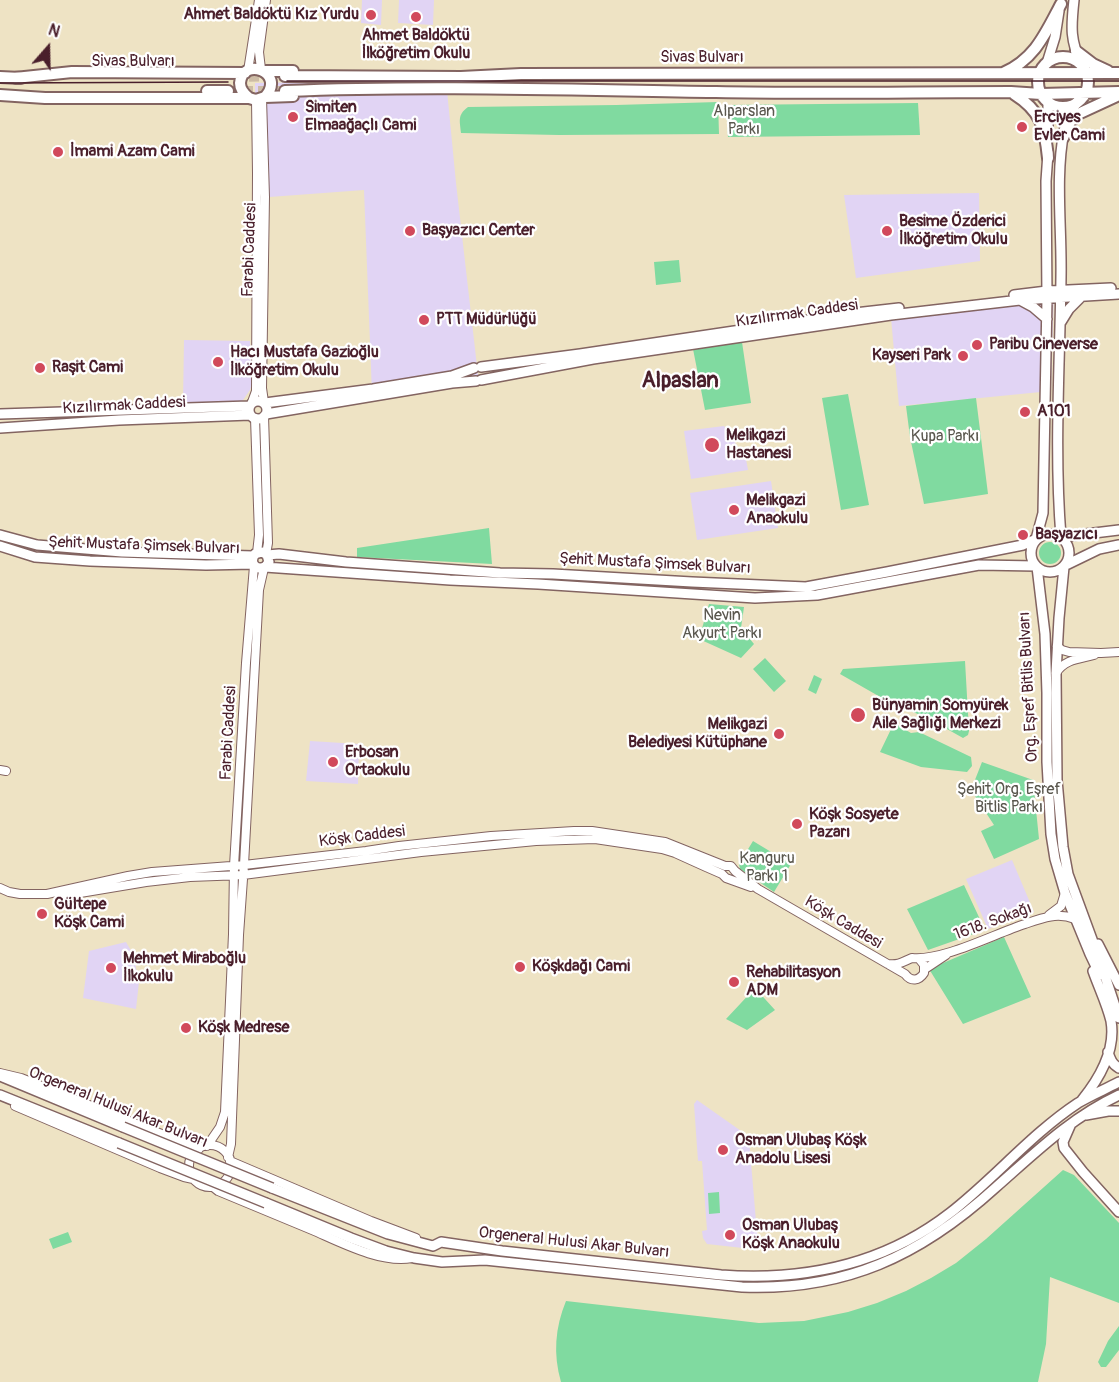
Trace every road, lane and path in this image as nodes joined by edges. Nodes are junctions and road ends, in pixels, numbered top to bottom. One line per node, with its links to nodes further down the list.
1 (259, 0): 11 (street)
2 (266, 0): 10 (street)
3 (1074, 0): 5 (main road)
4 (1061, 2): 6 (main road); 15 (highway)
5 (1071, 29): 6 (main road); 7 (main road)
6 (1056, 33): 8 (main road)
7 (1076, 51): 9 (main road); 13 (highway)
8 (1047, 63): 9 (highway); 12 (highway)
9 (1084, 69): 12 (highway, Sivas Bulvarı); 13 (highway, Sivas Bulvarı); 24 (highway)
10 (262, 70): 11 (highway); 14 (highway); 27 (highway)
11 (246, 72): 19 (highway); 27 (highway)
12 (1040, 73): 15 (highway, Sivas Bulvarı); 28 (highway)
13 (1118, 73)
14 (521, 74): 15 (highway, Sivas Bulvarı); 16 (highway, Sivas Bulvarı)
15 (999, 74)
16 (285, 76)
17 (230, 77): 19 (highway, Sivas Bulvarı)
18 (0, 78): 19 (highway, Sivas Bulvarı)
19 (15, 78)
20 (530, 89): 22 (highway, Sivas Bulvarı); 23 (highway, Sivas Bulvarı); 27 (highway)
21 (228, 91): 25 (highway, Sivas Bulvarı)
22 (285, 91)
23 (1011, 92): 28 (highway, Sivas Bulvarı); 31 (highway)
24 (1086, 93): 26 (highway, Sivas Bulvarı); 28 (highway, Sivas Bulvarı); 29 (highway)
25 (0, 94): 27 (highway)
26 (1119, 94): 30 (highway)
27 (258, 98): 42 (street, Farabi Caddesi); 43 (street, Farabi Caddesi)
28 (1045, 98): 29 (highway); 31 (main road)
29 (1077, 102): 30 (main road)
30 (1063, 138): 33 (main road)
31 (1048, 158): 34 (main road)
32 (1119, 288): 33 (main road, Kızılırmak Caddesi)
33 (1061, 293): 34 (main road, Kızılırmak Caddesi); 36 (main road, Kızılırmak Caddesi); 39 (main road)
34 (1047, 294): 37 (main road, Kızılırmak Caddesi); 38 (main road); 40 (main road, Kızılırmak Caddesi)
35 (1119, 294): 36 (main road, Kızılırmak Caddesi)
36 (1082, 296): 39 (main road)
37 (1020, 300): 38 (main road); 41 (main road, Kızılırmak Caddesi)
38 (1047, 319): 49 (main road)
39 (1060, 324): 48 (main road)
40 (477, 368): 41 (main road); 42 (main road, Kızılırmak Caddesi)
41 (479, 381): 43 (main road, Kızılırmak Caddesi)
42 (264, 403): 43 (main road)
43 (256, 412): 44 (main road, Kızılırmak Caddesi); 45 (main road, Kızılırmak Caddesi); 52 (street, Farabi Caddesi)
44 (0, 414)
45 (0, 428)
46 (1119, 530): 48 (main road)
47 (0, 535): 52 (main road, Şehit Mustafa Şimsek Bulvarı)
48 (1061, 537): 49 (main road); 54 (main road)
49 (1036, 539): 52 (main road, Şehit Mustafa Şimsek Bulvarı); 53 (main road)
50 (1119, 545): 54 (main road)
51 (0, 546): 52 (main road, Şehit Mustafa Şimsek Bulvarı)
52 (260, 560): 53 (main road, Şehit Mustafa Şimsek Bulvarı); 59 (street, Farabi Caddesi); 60 (street, Farabi Caddesi)
53 (1036, 566): 54 (main road); 68 (main road, Org. Eşref Bitlis Bulvarı)
54 (1065, 566): 55 (main road, Org. Eşref Bitlis Bulvarı)
55 (1057, 646): 57 (street); 58 (main road, Org. Eşref Bitlis Bulvarı)
56 (1119, 652): 57 (street)
57 (1101, 653): 58 (street)
58 (1056, 673): 70 (main road, Org. Eşref Bitlis Bulvarı)
59 (244, 865): 60 (street, Köşk Caddesi); 61 (street, Köşk Caddesi); 64 (street, Farabi Caddesi)
60 (234, 866): 64 (street, Farabi Caddesi); 67 (street, Köşk Caddesi)
61 (725, 866): 62 (street); 63 (street)
62 (735, 871): 65 (street); 66 (street)
63 (722, 874): 64 (street, Köşk Caddesi); 65 (street)
64 (239, 875): 67 (street, Köşk Caddesi); 90 (street); 91 (street)
65 (729, 879): 66 (street)
66 (758, 889): 74 (street, Köşk Caddesi)
67 (0, 890)
68 (1065, 893): 69 (street, 1618. Sokağı); 70 (main road, Org. Eşref Bitlis Bulvarı)
69 (1045, 917): 70 (street, 1618. Sokağı); 71 (street, 1618. Sokağı)
70 (1079, 918): 72 (main road, Org. Eşref Bitlis Bulvarı); 78 (main road); 79 (main road, Org. Eşref Bitlis Bulvarı)
71 (950, 952): 73 (street, 1618. Sokağı); 76 (street, 1618. Sokağı)
72 (1090, 954): 79 (main road, Org. Eşref Bitlis Bulvarı); 80 (main road)
73 (920, 960): 75 (street); 76 (street)
74 (884, 963): 75 (street, Köşk Caddesi); 77 (street, Köşk Caddesi)
75 (905, 963): 77 (street)
76 (925, 969): 77 (street)
77 (904, 974)
78 (1119, 985)
79 (1118, 1014)
80 (1108, 1052): 81 (main road); 86 (main road)
81 (1119, 1068)
82 (0, 1074): 90 (street); 95 (main road, Orgeneral Hulusi Akar Bulvarı, bridge)
83 (1119, 1082): 86 (main road, Orgeneral Hulusi Akar Bulvarı)
84 (1119, 1095): 88 (main road, Orgeneral Hulusi Akar Bulvarı)
85 (1, 1096): 92 (street); 96 (main road, Orgeneral Hulusi Akar Bulvarı, bridge)
86 (1079, 1103): 95 (main road, Orgeneral Hulusi Akar Bulvarı)
87 (1119, 1111): 88 (main road)
88 (1081, 1116): 89 (main road, Orgeneral Hulusi Akar Bulvarı)
89 (1072, 1122): 94 (main road); 96 (main road, Orgeneral Hulusi Akar Bulvarı)
90 (203, 1147): 91 (street); 92 (street)
91 (229, 1159): 93 (street); 95 (street)
92 (193, 1179): 93 (street)
93 (213, 1187): 96 (street)
94 (1119, 1212)
95 (433, 1246)
96 (414, 1258)

